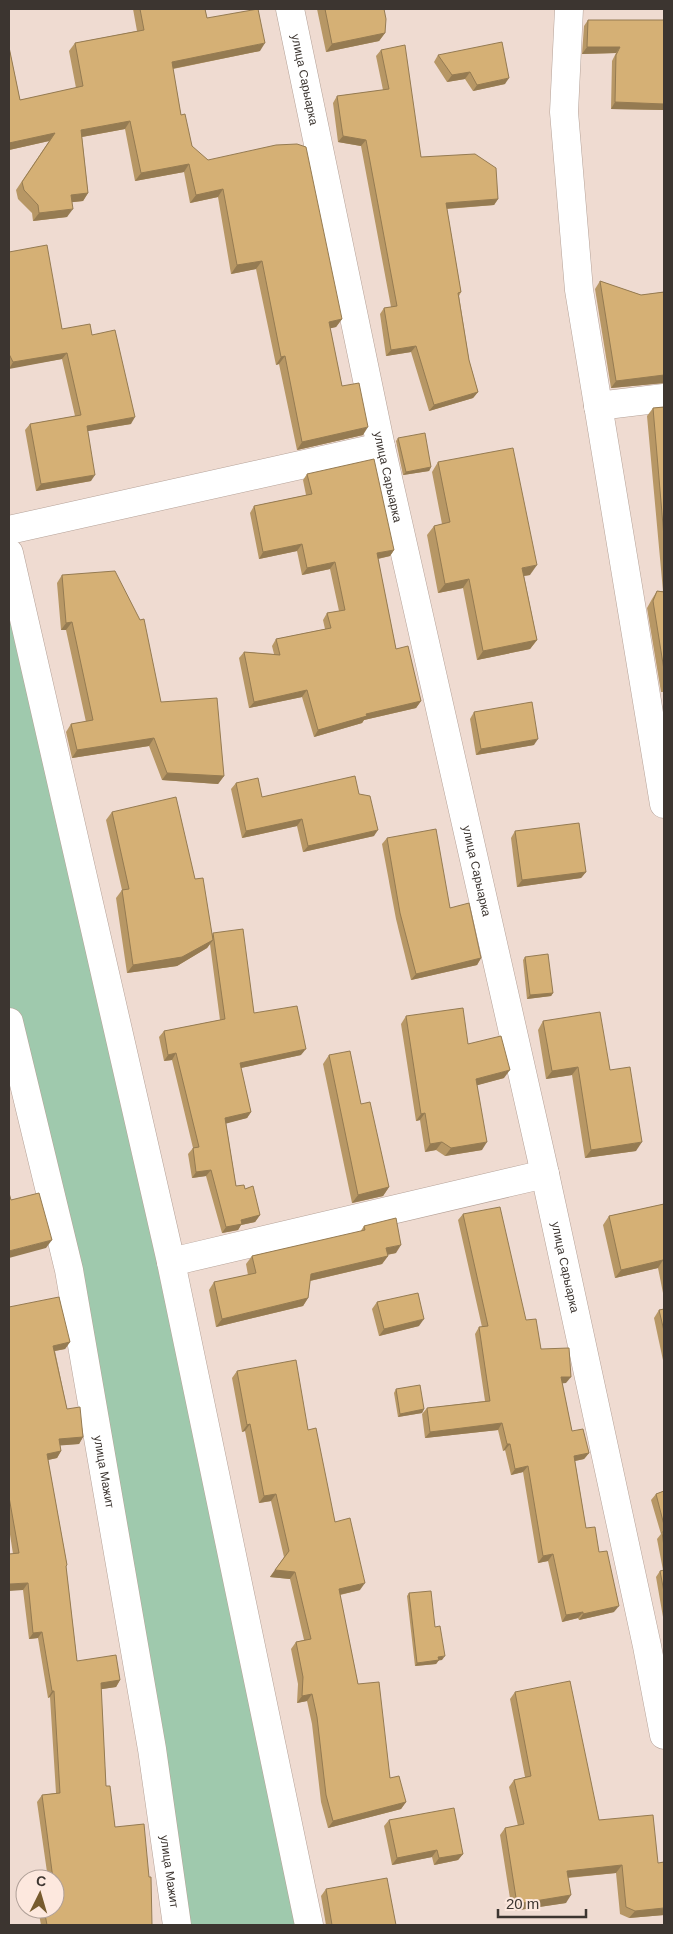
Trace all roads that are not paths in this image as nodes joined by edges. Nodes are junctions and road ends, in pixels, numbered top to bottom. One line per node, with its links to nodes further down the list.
1 (290, 9): 5 (street, улица Сарыарка)
2 (569, 9): 4 (street)
3 (664, 398): 4 (street)
4 (598, 406): 8 (street)
5 (381, 447): 6 (street); 10 (street, улица Сарыарка)
6 (9, 530)
7 (9, 553): 11 (street)
8 (664, 804)
9 (9, 1022): 13 (street, улица Мажит)
10 (545, 1174): 11 (street); 12 (street, улица Сарыарка)
11 (171, 1262): 14 (street)
12 (664, 1735)
13 (177, 1925)
14 (309, 1925)

